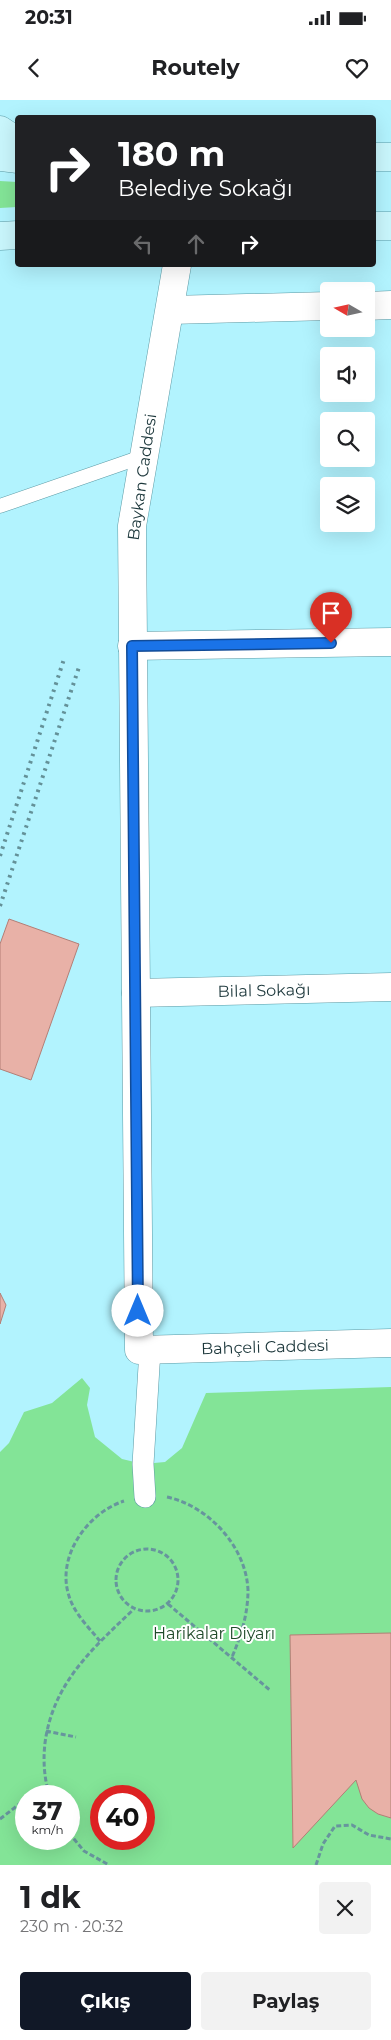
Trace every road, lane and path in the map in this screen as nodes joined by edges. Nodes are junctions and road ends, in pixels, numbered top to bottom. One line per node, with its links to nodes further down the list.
1 (0, 130): 2 (main road)
2 (15, 140)
3 (0, 157): 6 (main road)
4 (376, 157): 5 (main road)
5 (391, 157)
6 (15, 159)
7 (376, 226): 8 (main road)
8 (391, 226)
9 (15, 235): 10 (main road)
10 (0, 236)
11 (177, 267): 15 (street, Baykan Caddesi)
12 (391, 305): 14 (street)
13 (320, 306): 15 (street)
14 (375, 306)
15 (170, 310): 16 (street, Baykan Caddesi)
16 (144, 456): 17 (lane); 19 (street, Baykan Caddesi)
17 (0, 506)
18 (391, 642): 19 (street)
19 (132, 646): 21 (street, Baykan Caddesi)
20 (391, 987): 21 (street, Bilal Sokağı)
21 (136, 993): 23 (street, Baykan Caddesi)
22 (391, 1343): 23 (street, Bahçeli Caddesi)
23 (144, 1350): 24 (street)
24 (145, 1497): 27 (path); 28 (path)
25 (168, 1604): 26 (path); 26 (path); 28 (path)
26 (134, 1609): 27 (path)
27 (100, 1641): 30 (path)
28 (232, 1657): 29 (path)
29 (272, 1691)
30 (46, 1732): 31 (path); 32 (path)
31 (76, 1737)
32 (48, 1785)
33 (15, 1807): 34 (path)
34 (0, 1819)
35 (391, 1839): 38 (path)
36 (80, 1846): 37 (path)
37 (109, 1865)
38 (316, 1865)

